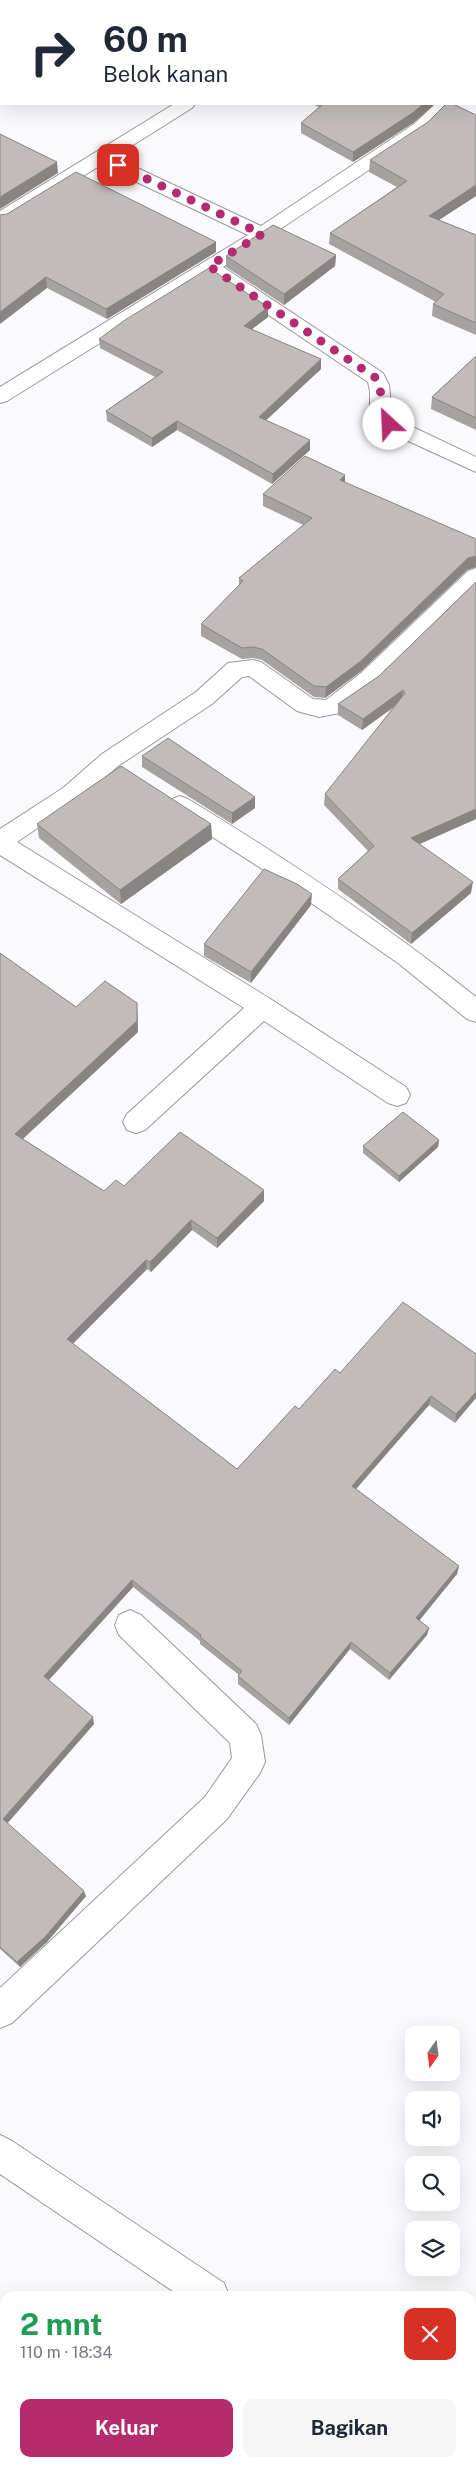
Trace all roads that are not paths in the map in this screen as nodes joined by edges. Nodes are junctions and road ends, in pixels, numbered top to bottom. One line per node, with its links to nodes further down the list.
1 (184, 105): 3 (street)
2 (444, 105): 5 (street)
3 (100, 157): 4 (street); 5 (street)
4 (0, 219)
5 (262, 234): 6 (street)
6 (209, 266): 7 (street); 8 (street)
7 (0, 396)
8 (476, 465)
9 (476, 576): 10 (street)
10 (110, 760): 11 (street); 13 (street)
11 (134, 776)
12 (160, 792): 15 (street)
13 (0, 842): 14 (street)
14 (263, 1007): 16 (street); 17 (street)
15 (476, 1012)
16 (397, 1095)
17 (136, 1122)
18 (130, 1625): 19 (street)
19 (0, 2011)
20 (0, 2153): 21 (street)
21 (204, 2291)

